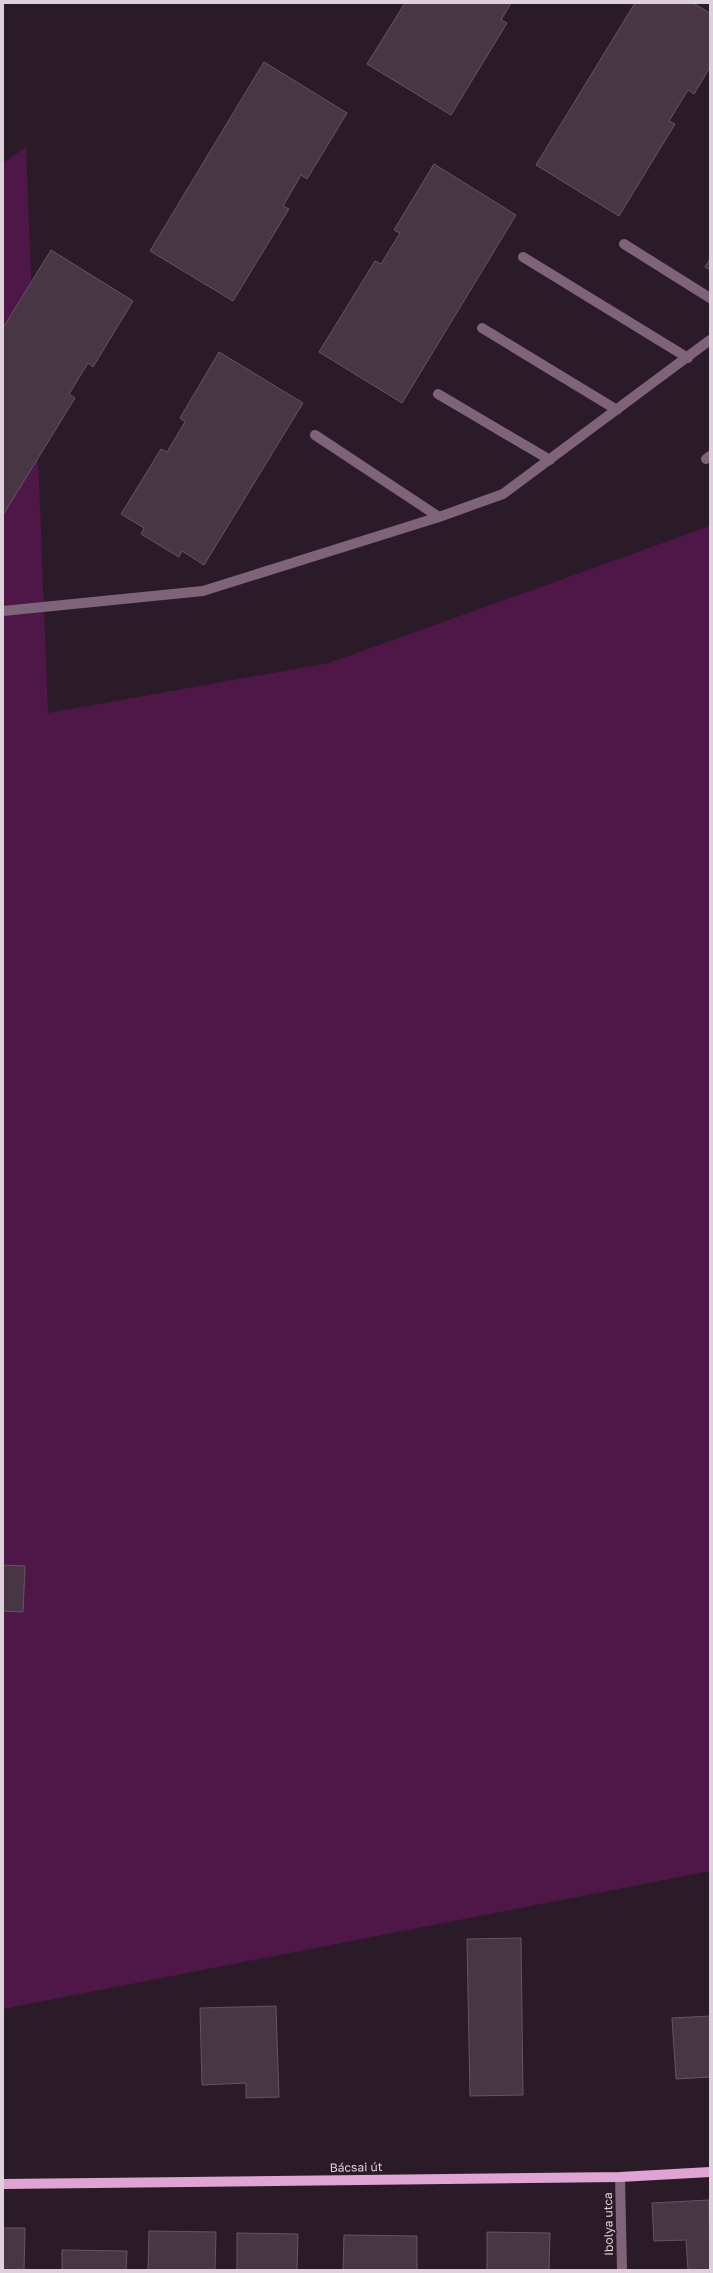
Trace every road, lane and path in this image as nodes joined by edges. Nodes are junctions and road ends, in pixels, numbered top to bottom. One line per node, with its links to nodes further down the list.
1 (624, 244): 3 (street)
2 (524, 257): 6 (street)
3 (710, 298)
4 (482, 328): 8 (street)
5 (710, 340): 6 (street)
6 (688, 358): 8 (street)
7 (438, 394): 10 (street)
8 (617, 410): 10 (street)
9 (315, 435): 11 (street)
10 (550, 460): 11 (street)
11 (439, 517): 12 (street)
12 (3, 611)
13 (710, 2172): 14 (main road, Bácsai út)
14 (620, 2177): 15 (main road, Bácsai út); 16 (street, Ibolya utca)
15 (3, 2184)
16 (622, 2270)

